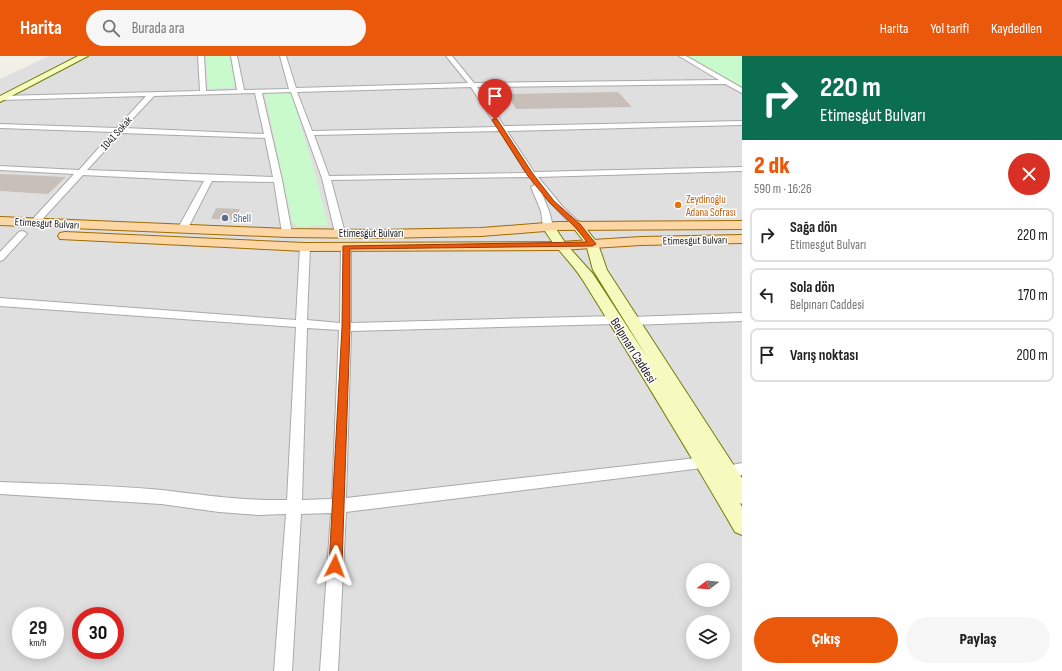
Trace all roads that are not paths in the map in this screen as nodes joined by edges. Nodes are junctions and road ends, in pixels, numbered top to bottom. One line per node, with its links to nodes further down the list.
1 (74, 56): 16 (street)
2 (84, 56): 16 (street)
3 (201, 56): 13 (street)
4 (234, 56): 14 (street)
5 (283, 56): 10 (street)
6 (449, 56): 9 (street, Belpınarı Caddesi)
7 (682, 56): 8 (street)
8 (727, 82): 9 (street); 12 (street)
9 (473, 85): 10 (street); 20 (street, Belpınarı Caddesi)
10 (293, 90): 11 (street); 21 (street)
11 (258, 91): 14 (street); 22 (street)
12 (742, 91)
13 (203, 92): 14 (street); 15 (street)
14 (241, 92)
15 (153, 93): 16 (street); 19 (street, 1041 Sokak)
16 (1, 97)
17 (742, 123): 20 (street)
18 (0, 126): 19 (street)
19 (118, 130): 22 (street); 25 (street, 1041 Sokak)
20 (501, 130): 21 (street); 26 (street, Belpınarı Caddesi)
21 (309, 134): 27 (street)
22 (268, 136): 29 (street)
23 (0, 168): 25 (street)
24 (742, 169): 26 (street)
25 (81, 173): 28 (street); 31 (street, 1041 Sokak)
26 (530, 174): 27 (street); 32 (street, Belpınarı Caddesi); 34 (street, Belpınarı Caddesi)
27 (326, 178): 38 (street)
28 (209, 179): 29 (street); 35 (street)
29 (278, 180): 37 (street)
30 (0, 221): 31 (main road, Etimesgut Bulvarı)
31 (34, 223): 35 (main road, Etimesgut Bulvarı)
32 (577, 225): 33 (main road, Etimesgut Bulvarı); 34 (main road, Etimesgut Bulvarı); 41 (street, Belpınarı Caddesi)
33 (742, 225)
34 (548, 226): 38 (main road, Etimesgut Bulvarı); 42 (street, Belpınarı Caddesi)
35 (183, 228): 37 (main road, Etimesgut Bulvarı)
36 (0, 233): 39 (main road, Etimesgut Bulvarı)
37 (287, 233): 38 (main road, Etimesgut Bulvarı)
38 (340, 233)
39 (22, 234): 43 (main road, Etimesgut Bulvarı); 45 (street)
40 (742, 239): 41 (main road, Etimesgut Bulvarı)
41 (592, 244): 42 (main road, Etimesgut Bulvarı); 48 (street, Belpınarı Caddesi)
42 (560, 246): 44 (main road, Etimesgut Bulvarı); 48 (street, Belpınarı Caddesi)
43 (306, 247): 44 (main road, Etimesgut Bulvarı); 49 (street)
44 (346, 247): 50 (street)
45 (0, 258)
46 (0, 302): 49 (street)
47 (742, 317): 48 (street)
48 (623, 320): 50 (street); 51 (street, Belpınarı Caddesi); 52 (street, Belpınarı Caddesi)
49 (302, 323): 50 (street); 56 (street)
50 (346, 327): 55 (street)
51 (705, 463): 55 (street); 57 (street, Belpınarı Caddesi)
52 (734, 470): 54 (street, Belpınarı Caddesi)
53 (0, 488): 56 (street)
54 (742, 495)
55 (339, 506): 56 (street); 59 (street)
56 (294, 507): 58 (street)
57 (742, 525)
58 (283, 671)
59 (329, 671)

